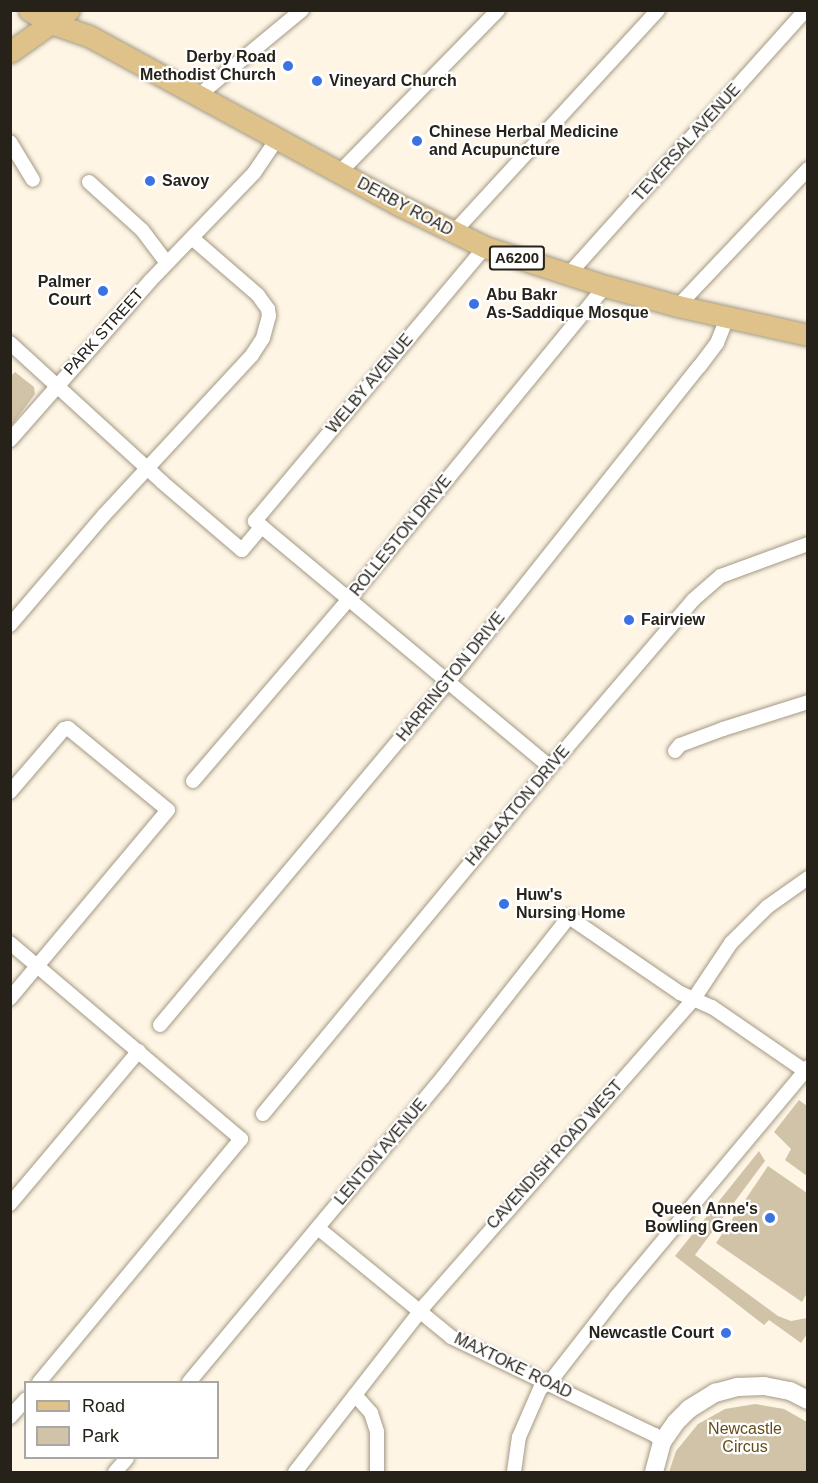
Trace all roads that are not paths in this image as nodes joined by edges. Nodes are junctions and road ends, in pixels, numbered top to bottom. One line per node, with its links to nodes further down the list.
1 (29, 10): 7 (main road, DERBY ROAD / A6200)
2 (69, 10): 7 (main road)
3 (302, 10): 9 (street)
4 (498, 10): 13 (street)
5 (658, 10): 16 (street)
6 (806, 10): 20 (street, TEVERSAL AVENUE)
7 (51, 23): 8 (main road); 9 (main road, DERBY ROAD / A6200)
8 (10, 52)
9 (198, 96): 10 (main road, DERBY ROAD / A6200)
10 (277, 139): 13 (main road, DERBY ROAD / A6200); 17 (street, PARK STREET)
11 (10, 142): 14 (street)
12 (807, 170): 22 (street)
13 (339, 173): 16 (main road, DERBY ROAD / A6200)
14 (33, 180)
15 (89, 182): 19 (street)
16 (453, 233): 18 (main road, DERBY ROAD / A6200)
17 (192, 238): 19 (street, PARK STREET); 28 (street)
18 (485, 247): 20 (main road, DERBY ROAD / A6200); 29 (street, WELBY AVENUE)
19 (167, 263): 26 (street, PARK STREET)
20 (568, 275): 21 (main road, DERBY ROAD / A6200)
21 (605, 286): 22 (main road, DERBY ROAD / A6200); 31 (street, ROLLESTON DRIVE)
22 (678, 306): 23 (main road, DERBY ROAD / A6200)
23 (727, 318): 24 (main road, DERBY ROAD / A6200); 33 (street, HARRINGTON DRIVE)
24 (807, 335)
25 (10, 343): 26 (street)
26 (57, 384): 27 (street); 28 (street, PARK STREET)
27 (10, 440)
28 (148, 468): 29 (street, WELBY AVENUE); 32 (street)
29 (258, 523): 31 (street)
30 (807, 544): 36 (street, HARLAXTON DRIVE)
31 (350, 598): 33 (street); 37 (street, ROLLESTON DRIVE)
32 (10, 625)
33 (448, 682): 36 (street); 44 (street, HARRINGTON DRIVE)
34 (807, 702): 35 (street)
35 (675, 751)
36 (550, 767): 47 (street, HARLAXTON DRIVE)
37 (193, 782)
38 (10, 792): 41 (street)
39 (807, 878): 43 (street, CAVENDISH ROAD WEST)
40 (10, 943): 41 (street)
41 (38, 966): 42 (street); 45 (street)
42 (10, 998)
43 (693, 1000): 46 (street); 49 (street, LENTON AVENUE); 50 (street, CAVENDISH ROAD WEST)
44 (160, 1025)
45 (139, 1051): 48 (street); 51 (street)
46 (806, 1070): 53 (street)
47 (263, 1114)
48 (10, 1204)
49 (318, 1228): 50 (street, MAXTOKE ROAD); 52 (street, LENTON AVENUE)
50 (420, 1312): 53 (street, MAXTOKE ROAD); 54 (street, CAVENDISH ROAD WEST)
51 (41, 1381)
52 (191, 1381)
53 (548, 1384): 58 (street, MAXTOKE ROAD); 63 (street)
54 (355, 1395): 61 (street, CAVENDISH ROAD WEST); 62 (street)
55 (807, 1400): 58 (street)
56 (24, 1401): 57 (street)
57 (10, 1417)
58 (662, 1442): 64 (street)
59 (126, 1459): 60 (street)
60 (115, 1473)
61 (295, 1473)
62 (377, 1473)
63 (514, 1473)
64 (654, 1473)

